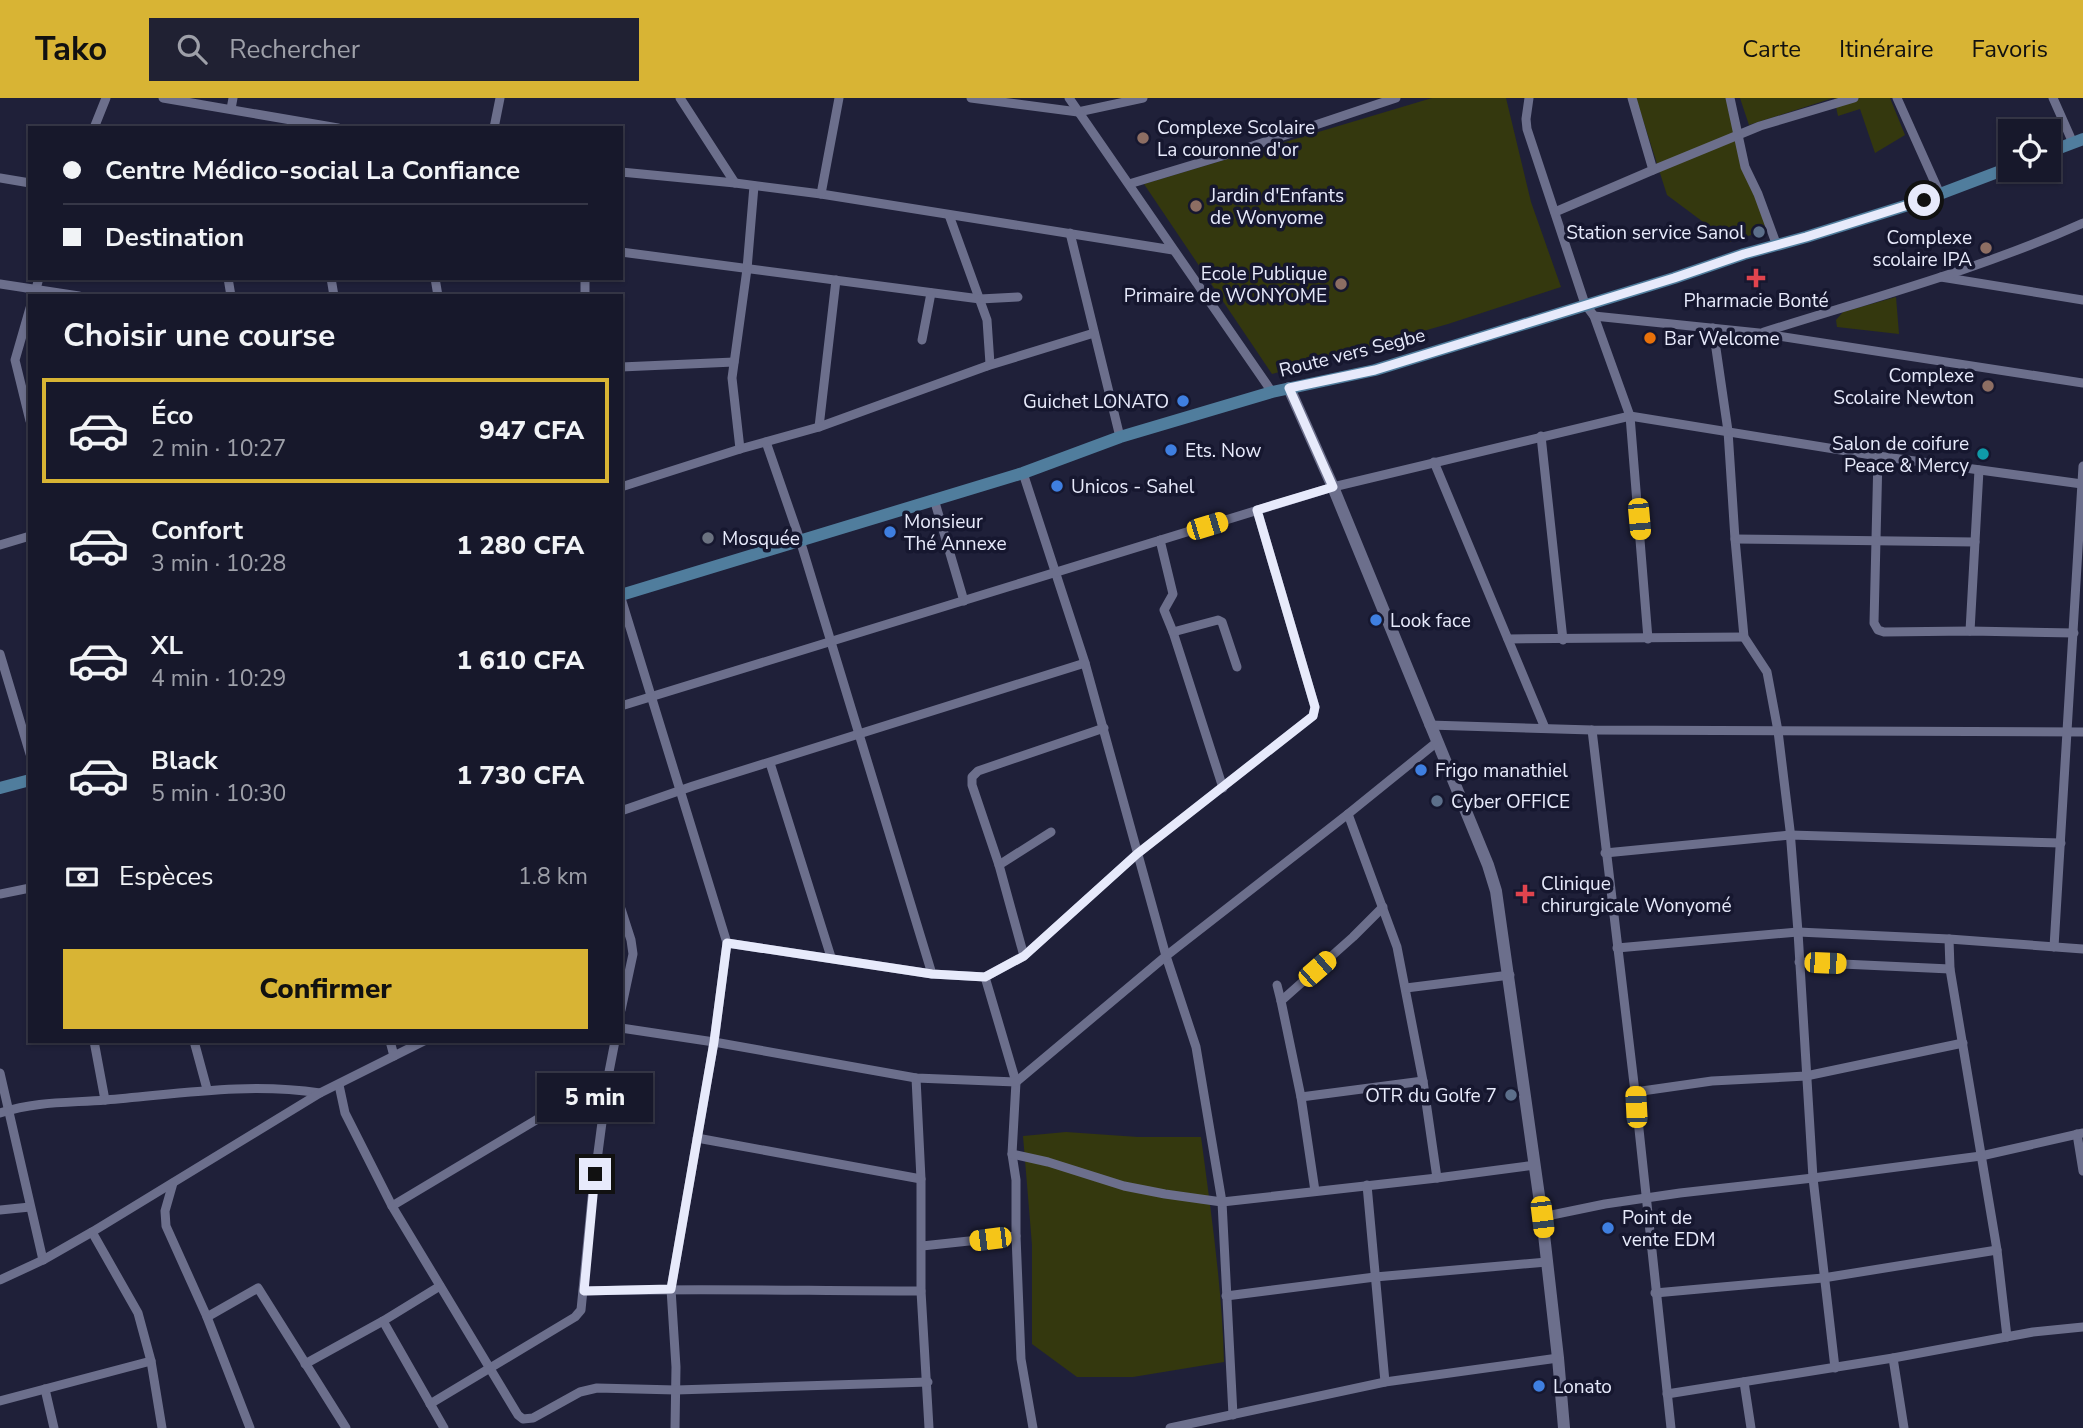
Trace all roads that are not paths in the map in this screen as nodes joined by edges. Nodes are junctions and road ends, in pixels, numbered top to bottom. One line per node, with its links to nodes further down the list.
1 (106, 98): 20 (street)
2 (163, 98): 17 (street)
3 (233, 98): 17 (street)
4 (500, 98): 21 (street)
5 (680, 98): 30 (street)
6 (839, 98): 33 (street)
7 (971, 98): 18 (street)
8 (1069, 98): 18 (street)
9 (1143, 98): 18 (street)
10 (1396, 98): 31 (street)
11 (1529, 98): 35 (street)
12 (1632, 98): 25 (street)
13 (1730, 98): 22 (street)
14 (1854, 98): 22 (street)
15 (1897, 98): 34 (street)
16 (2053, 98): 23 (street)
17 (231, 109): 19 (street)
18 (1078, 112): 31 (street)
19 (300, 125)
20 (95, 126)
21 (494, 126)
22 (1739, 136): 25 (street); 39 (street)
23 (2078, 141): 24 (main road)
24 (2061, 147)
25 (1653, 170): 35 (street)
26 (623, 172): 30 (street)
27 (1998, 172): 34 (main road, Route vers Segbe)
28 (0, 178): 29 (street)
29 (28, 183)
30 (735, 183): 32 (street)
31 (1129, 184): 40 (street)
32 (754, 186): 33 (street); 42 (street)
33 (821, 194): 36 (street)
34 (1940, 194): 39 (main road, Route vers Segbe)
35 (1555, 212): 51 (street)
36 (949, 215): 38 (street); 49 (street)
37 (2083, 223): 43 (street)
38 (1070, 233): 40 (street); 55 (street)
39 (1777, 246): 51 (main road, Route vers Segbe)
40 (1173, 250): 63 (street)
41 (623, 252): 42 (street)
42 (747, 269): 44 (street); 58 (street)
43 (1940, 277): 50 (street); 56 (street)
44 (836, 280): 47 (street); 66 (street)
45 (0, 284): 46 (street)
46 (35, 293)
47 (931, 293): 49 (street); 57 (street)
48 (1018, 297): 49 (street)
49 (980, 299): 59 (street)
50 (2083, 300)
51 (1585, 304): 53 (street); 62 (main road, Route vers Segbe)
52 (28, 315): 64 (street)
53 (1594, 316): 54 (street); 65 (street)
54 (1713, 328): 56 (street); 67 (street)
55 (1094, 333): 59 (street); 69 (street)
56 (1759, 333): 61 (street)
57 (922, 340)
58 (734, 362): 60 (street); 71 (street)
59 (987, 366): 66 (street)
60 (623, 367)
61 (2083, 383)
62 (1289, 388): 63 (main road, Route vers Segbe); 79 (street)
63 (1272, 392): 69 (main road, Route vers Segbe)
64 (28, 413)
65 (1630, 416): 67 (street); 68 (street); 98 (street)
66 (819, 427): 70 (street)
67 (1728, 431): 72 (street); 83 (street)
68 (1541, 436): 73 (street); 99 (street)
69 (1120, 437): 76 (main road, Route vers Segbe)
70 (766, 442): 71 (street); 84 (street)
71 (740, 449): 78 (street)
72 (1878, 456): 75 (street); 86 (street)
73 (1434, 462): 79 (street); 97 (street)
74 (2083, 466): 77 (street)
75 (1979, 470): 77 (street); 87 (street)
76 (1023, 473): 80 (main road, Route vers Segbe); 89 (street)
77 (2082, 484): 95 (street)
78 (623, 486)
79 (1333, 487): 81 (street); 106 (street)
80 (934, 499): 84 (main road, Route vers Segbe); 91 (street)
81 (1257, 510): 85 (street); 118 (street)
82 (28, 537): 88 (street)
83 (1735, 539): 86 (street); 96 (street)
84 (800, 540): 90 (main road, Route vers Segbe); 100 (street)
85 (1160, 540): 89 (street); 94 (street)
86 (1876, 540): 87 (street); 93 (street)
87 (1975, 542): 93 (street)
88 (0, 545)
89 (1056, 573): 91 (street); 102 (street)
90 (623, 596)
91 (964, 601): 100 (street)
92 (623, 603): 104 (street)
93 (1970, 631): 95 (street)
94 (1173, 632): 103 (street); 118 (street)
95 (2074, 633): 111 (street)
96 (1744, 637): 98 (street); 110 (street)
97 (1508, 639): 99 (street); 107 (street)
98 (1648, 639): 99 (street)
99 (1563, 640)
100 (832, 642): 104 (street); 113 (street)
101 (0, 654): 115 (street)
102 (1085, 663): 108 (street); 113 (street)
103 (1237, 667)
104 (653, 697): 105 (street); 120 (street)
105 (623, 705)
106 (1429, 725): 107 (street); 114 (street)
107 (1545, 727): 109 (street)
108 (1104, 728): 127 (street); 128 (street)
109 (1592, 730): 110 (street); 126 (street)
110 (1778, 731): 111 (street); 124 (street)
111 (2067, 732): 112 (street); 125 (street)
112 (2083, 732)
113 (859, 735): 116 (street); 144 (street)
114 (1437, 742): 122 (street); 145 (street)
115 (28, 747)
116 (770, 763): 120 (street); 141 (street)
117 (28, 781): 119 (main road)
118 (1223, 788): 127 (street)
119 (0, 789)
120 (681, 790): 121 (street); 135 (street)
121 (623, 810)
122 (1348, 814): 131 (street); 140 (street)
123 (1051, 832): 128 (street)
124 (1790, 835): 125 (street); 126 (street); 133 (street)
125 (2061, 844): 136 (street)
126 (1605, 853): 137 (street)
127 (1137, 854): 139 (street); 140 (street)
128 (999, 865): 139 (street)
129 (28, 888): 130 (street)
130 (0, 894)
131 (1383, 907): 148 (street); 150 (street)
132 (623, 915): 149 (street)
133 (1798, 932): 134 (street); 137 (street); 142 (street)
134 (1949, 939): 136 (street); 143 (street)
135 (727, 943): 141 (street); 152 (street)
136 (2054, 947): 138 (street)
137 (1617, 948): 169 (street)
138 (2083, 949)
139 (1024, 956): 146 (street)
140 (1166, 956): 165 (street); 186 (street)
141 (831, 957): 144 (street)
142 (1799, 962): 143 (street); 161 (street)
143 (1950, 969): 158 (street)
144 (932, 974): 146 (street)
145 (1510, 975): 148 (street); 177 (street)
146 (985, 977): 165 (street)
147 (1277, 985): 150 (street)
148 (1406, 988): 164 (street)
149 (623, 1000)
150 (1281, 1001): 170 (street)
151 (623, 1028): 152 (street)
152 (714, 1042): 163 (street); 174 (street)
153 (94, 1043): 171 (street)
154 (195, 1043): 167 (street)
155 (391, 1043): 159 (street)
156 (420, 1043): 159 (street)
157 (615, 1043): 162 (street)
158 (1963, 1043): 161 (street); 176 (street)
159 (394, 1056): 166 (street)
160 (0, 1073): 172 (street)
161 (1806, 1076): 169 (street); 180 (street)
162 (608, 1077): 187 (street); 202 (street)
163 (916, 1078): 165 (street); 181 (street)
164 (1423, 1081): 170 (street); 179 (street)
165 (1016, 1082): 175 (street)
166 (340, 1085): 168 (street); 187 (street)
167 (207, 1089): 168 (street); 171 (street)
168 (320, 1093): 182 (street)
169 (1635, 1093): 185 (street)
170 (1301, 1097): 184 (street)
171 (104, 1100): 172 (street)
172 (4, 1112): 188 (street)
173 (2080, 1134): 176 (street); 178 (street)
174 (697, 1138): 181 (street); 201 (street)
175 (1012, 1154): 186 (street); 192 (street)
176 (1981, 1156): 180 (street); 194 (street)
177 (1535, 1166): 179 (street); 190 (street)
178 (2083, 1171)
179 (1437, 1178): 183 (street)
180 (1813, 1178): 185 (street); 198 (street)
181 (921, 1179): 193 (street)
182 (173, 1183): 191 (street); 206 (street)
183 (1367, 1185): 184 (street); 197 (street)
184 (1315, 1191): 186 (street)
185 (1645, 1198): 190 (street); 204 (street)
186 (1222, 1202): 205 (street)
187 (391, 1206): 200 (street)
188 (30, 1208): 189 (street); 195 (street)
189 (0, 1210)
190 (1542, 1217): 196 (street)
191 (92, 1232): 195 (street); 212 (street)
192 (1016, 1236): 193 (street); 232 (street)
193 (922, 1246): 203 (street)
194 (1997, 1250): 198 (street); 209 (street)
195 (43, 1260): 199 (street)
196 (1547, 1262): 197 (street); 210 (street)
197 (1374, 1276): 205 (street); 217 (street)
198 (1823, 1278): 204 (street); 215 (street)
199 (0, 1280)
200 (440, 1286): 207 (street); 214 (street)
201 (671, 1289): 202 (street); 203 (street); 220 (street)
202 (584, 1291): 214 (street)
203 (922, 1291): 216 (street)
204 (1655, 1293): 221 (street)
205 (1226, 1296): 224 (street)
206 (207, 1317): 213 (street); 227 (street)
207 (383, 1321): 213 (street); 223 (street)
208 (2083, 1327): 209 (street)
209 (2007, 1337): 211 (street)
210 (1558, 1358): 217 (street); 234 (street)
211 (1893, 1358): 215 (street); 237 (street)
212 (151, 1361): 219 (street); 226 (street)
213 (305, 1364): 228 (street)
214 (489, 1367): 220 (street); 223 (street)
215 (1835, 1368): 218 (street)
216 (928, 1382): 220 (street); 231 (street)
217 (1385, 1382): 224 (street)
218 (1744, 1382): 221 (street); 236 (street)
219 (45, 1389): 222 (street); 225 (street)
220 (676, 1390): 230 (street)
221 (1667, 1394): 235 (street)
222 (0, 1401)
223 (430, 1404): 229 (street)
224 (1233, 1415): 233 (street)
225 (54, 1428)
226 (162, 1428)
227 (250, 1428)
228 (346, 1428)
229 (444, 1428)
230 (675, 1428)
231 (929, 1428)
232 (1033, 1428)
233 (1170, 1428)
234 (1564, 1428)
235 (1671, 1428)
236 (1751, 1428)
237 (1904, 1428)

